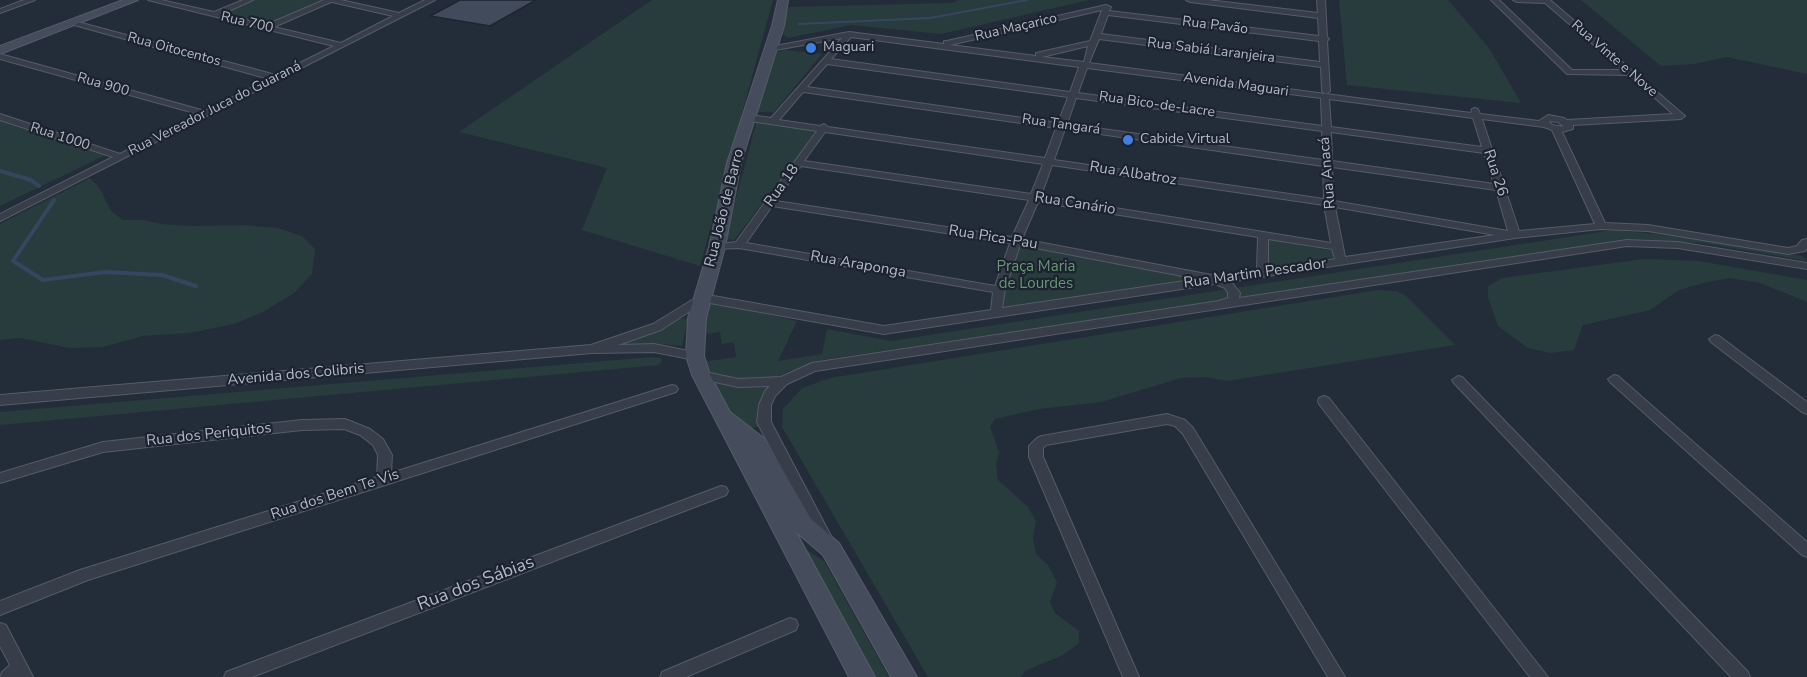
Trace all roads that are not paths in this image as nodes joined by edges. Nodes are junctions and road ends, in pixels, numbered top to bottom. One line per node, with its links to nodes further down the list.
1 (31, 0): 15 (street)
2 (111, 0): 24 (street)
3 (133, 0): 19 (street)
4 (152, 0): 16 (street, Rua 700)
5 (249, 0): 16 (street)
6 (331, 0): 18 (street); 20 (street)
7 (431, 0): 18 (street, Rua Vereador Juca do Guaraná)
8 (783, 0): 27 (street, Rua João de Barro)
9 (1190, 0): 17 (street)
10 (1321, 0): 17 (street, Rua Anacá)
11 (1495, 0): 34 (street)
12 (1517, 0): 13 (street)
13 (1548, 1): 34 (street, Rua Vinte e Nove)
14 (1107, 7): 22 (street); 23 (street, Rua Pavão); 25 (street, Rua Maçarico)
15 (0, 11)
16 (214, 15): 20 (street, Rua 700)
17 (1322, 15): 23 (street, Rua Anacá)
18 (400, 16): 26 (street, Rua Vereador Juca do Guaraná)
19 (71, 23): 28 (street); 35 (street, Rua Oitocentos)
20 (267, 27): 26 (street, Rua 700)
21 (849, 34): 25 (street, Avenida Maguari); 27 (street, Avenida Maguari); 31 (street)
22 (1095, 39): 29 (street, Rua Sabiá Laranjeira); 32 (street); 33 (street, Rua Sabiá Laranjeira)
23 (1325, 39): 33 (street, Rua Anacá)
24 (0, 42)
25 (953, 44): 29 (street, Avenida Maguari); 32 (street, Avenida Maguari)
26 (341, 45): 35 (street, Rua Vereador Juca do Guaraná)
27 (770, 49): 42 (street, Rua João de Barro)
28 (0, 50)
29 (1039, 55): 32 (street, Avenida Maguari)
30 (0, 56): 39 (street, Rua 900)
31 (825, 61): 36 (street); 37 (street, Rua Bico-de-Lacre)
32 (1086, 63): 37 (street); 38 (street, Avenida Maguari)
33 (1325, 65): 38 (street, Rua Anacá)
34 (1630, 73): 45 (street, Rua Vinte e Nove)
35 (277, 78): 39 (street, Rua Vereador Juca do Guaraná)
36 (801, 89): 43 (street); 46 (street, Rua Tangará)
37 (1074, 94): 46 (street); 48 (street, Rua Bico-de-Lacre)
38 (1325, 94): 40 (street, Avenida Maguari); 48 (street, Rua Anacá)
39 (206, 114): 51 (street, Rua Vereador Juca do Guaraná)
40 (1476, 114): 44 (street, Avenida Maguari); 50 (street, Rua 26)
41 (0, 117): 51 (street, Rua 1000)
42 (750, 118): 43 (street, Rua Albatroz); 67 (street, Rua João de Barro)
43 (774, 120): 47 (street, Rua Albatroz)
44 (1546, 122): 45 (street); 49 (street)
45 (1568, 123): 49 (street)
46 (1061, 125): 52 (street); 54 (street, Rua Tangará)
47 (824, 127): 52 (street, Rua Albatroz); 53 (street, Rua 18)
48 (1325, 129): 50 (street, Rua Bico-de-Lacre); 54 (street, Rua Anacá)
49 (1556, 129): 60 (street)
50 (1488, 151): 55 (street, Rua 26)
51 (121, 157): 59 (street, Rua Vereador Juca do Guaraná)
52 (1048, 161): 56 (street); 58 (street, Rua Albatroz)
53 (798, 163): 56 (street, Rua Canário); 57 (street, Rua 18)
54 (1327, 164): 55 (street, Rua Tangará); 58 (street, Rua Anacá)
55 (1500, 188): 61 (street, Rua 26)
56 (1035, 198): 63 (street, Rua Canário); 64 (street)
57 (771, 202): 64 (street, Rua Pica-Pau); 66 (street, Rua 18)
58 (1329, 203): 61 (street, Rua Albatroz); 68 (street, Rua Anacá)
59 (0, 218)
60 (1600, 226): 61 (street, Rua Martim Pescador); 65 (street, Rua Martim Pescador)
61 (1515, 235): 69 (street, Rua Martim Pescador)
62 (1807, 235): 65 (street, Rua Martim Pescador)
63 (1263, 236): 68 (street, Rua Canário); 71 (street)
64 (1016, 241): 72 (street, Rua Pica-Pau); 73 (street)
65 (1807, 242)
66 (739, 245): 67 (street, Rua Araponga); 73 (street, Rua Araponga)
67 (717, 247): 74 (street, Rua João de Barro)
68 (1337, 247): 69 (street)
69 (1341, 262): 71 (street, Rua Martim Pescador)
70 (1807, 266): 75 (street, Rua Martim Pescador)
71 (1262, 273): 72 (street, Rua Martim Pescador)
72 (1214, 279): 75 (street); 76 (street, Rua Martim Pescador)
73 (999, 290): 76 (street)
74 (702, 298): 76 (street, Rua Martim Pescador); 77 (street, Rua João de Barro); 78 (street, Avenida dos Colibris)
75 (1223, 303): 85 (street, Rua Martim Pescador)
76 (996, 313)
77 (697, 318): 78 (street, Avenida dos Colibris); 81 (street, Rua João de Barro)
78 (673, 319): 80 (street, Avenida dos Colibris)
79 (1715, 339): 89 (street)
80 (591, 349): 81 (street, Avenida dos Colibris); 87 (street, Avenida dos Colibris)
81 (694, 350): 82 (street, Rua João de Barro)
82 (701, 375): 85 (street); 90 (street, Rua João de Barro)
83 (1614, 379): 95 (street)
84 (1458, 380): 107 (street)
85 (783, 381): 94 (street, Rua João de Barro)
86 (672, 389): 92 (street, Rua dos Bem Te Vis)
87 (0, 400)
88 (1324, 401): 106 (street)
89 (1807, 409)
90 (722, 414): 94 (street, Rua João de Barro); 102 (street, Rua João de Barro)
91 (0, 478): 92 (street, Rua dos Periquitos)
92 (384, 480): 96 (street, Rua dos Bem Te Vis)
93 (721, 491): 100 (street, Rua dos Sábias)
94 (831, 549): 103 (street, Rua João de Barro)
95 (1807, 551)
96 (0, 608)
97 (790, 624): 101 (street)
98 (0, 630): 99 (street)
99 (18, 673)
100 (232, 677)
101 (668, 677)
102 (862, 677)
103 (904, 677)
104 (1131, 677): 105 (street)
105 (1337, 677)
106 (1540, 677)
107 (1742, 677)

